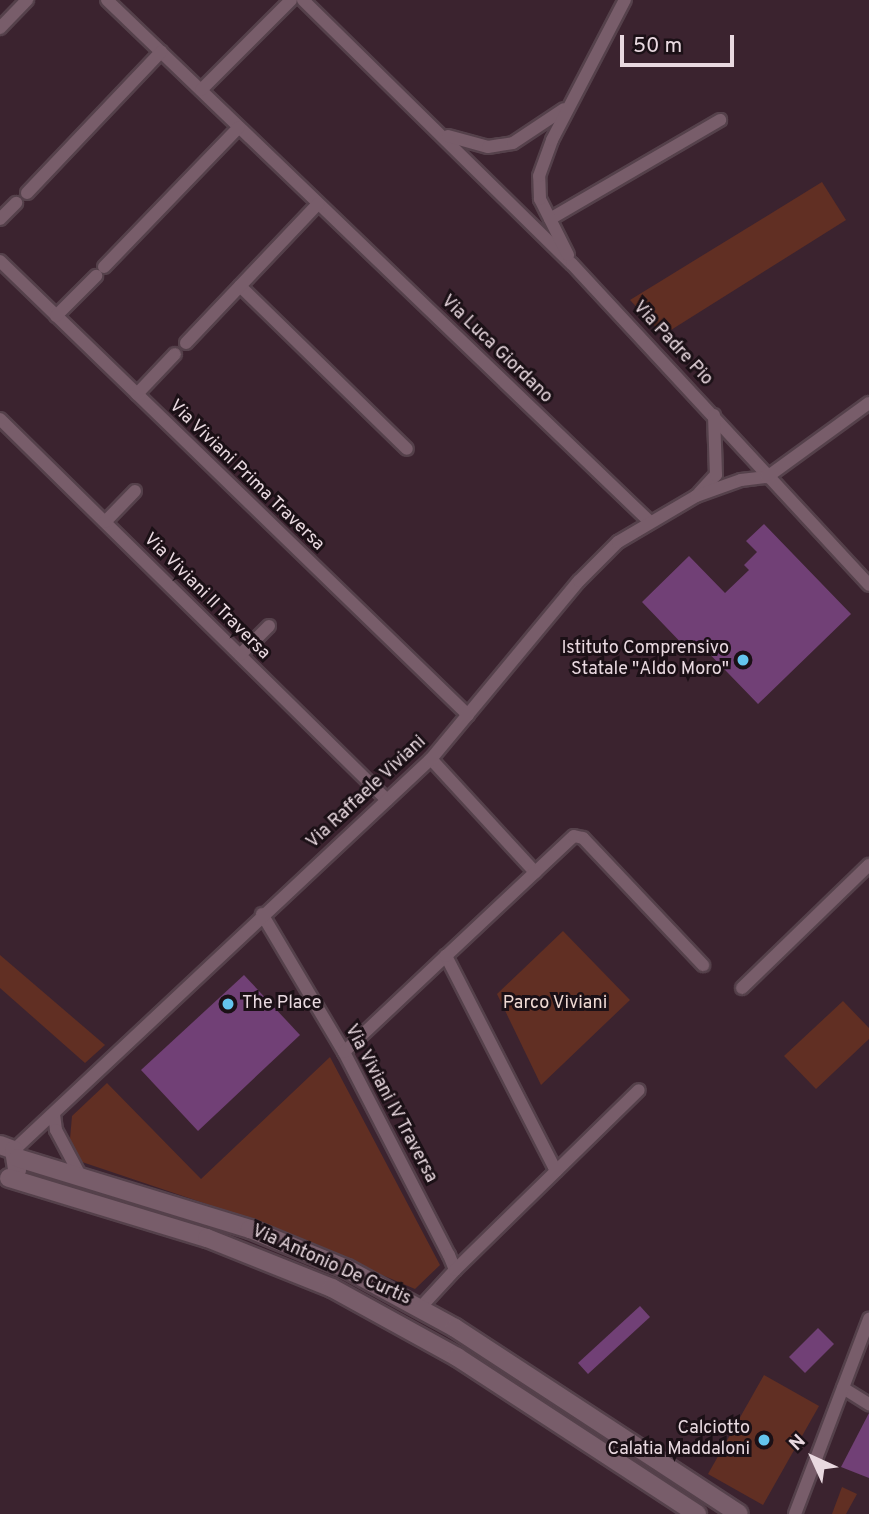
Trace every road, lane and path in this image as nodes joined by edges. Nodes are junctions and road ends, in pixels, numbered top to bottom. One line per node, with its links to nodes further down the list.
1 (27, 0): 6 (street)
2 (107, 0): 7 (street, Via Luca Giordano)
3 (291, 0): 8 (street)
4 (303, 0): 12 (street, Via Padre Pio)
5 (625, 0): 9 (street)
6 (0, 28)
7 (161, 52): 8 (street, Via Luca Giordano); 13 (street)
8 (201, 90): 11 (street, Via Luca Giordano)
9 (572, 101): 12 (street); 17 (street)
10 (720, 120): 17 (street)
11 (239, 127): 15 (street, Via Luca Giordano); 21 (street)
12 (441, 134): 19 (street, Via Padre Pio)
13 (27, 193)
14 (16, 203): 16 (street)
15 (318, 204): 20 (street); 32 (street, Via Luca Giordano)
16 (0, 219)
17 (550, 219): 19 (street)
18 (0, 261): 21 (street, Via Viviani Prima Traversa)
19 (572, 264): 26 (street, Via Padre Pio)
20 (240, 286): 22 (street); 28 (street)
21 (57, 316): 24 (street, Via Viviani Prima Traversa)
22 (186, 343)
23 (175, 354): 24 (street)
24 (138, 394): 37 (street, Via Viviani Prima Traversa)
25 (869, 403): 29 (street, Via Raffaele Viviani)
26 (714, 415): 29 (street, Via Padre Pio); 31 (street, Via Raffaele Viviani)
27 (0, 419): 33 (street, Via Viviani II Traversa)
28 (407, 449)
29 (767, 477): 31 (street, Via Raffaele Viviani); 34 (street, Via Padre Pio)
30 (135, 491): 33 (street)
31 (696, 496): 32 (street, Via Raffaele Viviani)
32 (649, 521): 37 (street, Via Raffaele Viviani)
33 (105, 522): 36 (street, Via Viviani II Traversa)
34 (869, 585)
35 (269, 625): 36 (street)
36 (240, 655): 39 (street, Via Viviani II Traversa)
37 (468, 715): 38 (street, Via Raffaele Viviani)
38 (431, 759): 39 (street, Via Raffaele Viviani); 41 (street)
39 (387, 800): 42 (street, Via Raffaele Viviani)
40 (869, 865): 45 (street)
41 (536, 872): 43 (street); 44 (street)
42 (262, 914): 46 (street, Via Viviani IV Traversa); 48 (street, Via Raffaele Viviani)
43 (446, 956): 46 (street); 50 (street)
44 (703, 965)
45 (742, 988)
46 (344, 1052): 53 (street, Via Viviani IV Traversa)
47 (639, 1090): 50 (street)
48 (54, 1114): 49 (street, Via Raffaele Viviani); 51 (street)
49 (11, 1151): 51 (street, Via Antonio De Curtis); 52 (street, Via Antonio De Curtis)
50 (556, 1171): 53 (street)
51 (81, 1178): 54 (street, Via Antonio De Curtis)
52 (5, 1179): 59 (street, Via Antonio De Curtis)
53 (455, 1270): 54 (street)
54 (421, 1307): 57 (street, Via Antonio De Curtis)
55 (869, 1320): 56 (street)
56 (843, 1388): 58 (street); 62 (street)
57 (544, 1389): 59 (street); 61 (street, Via Antonio De Curtis)
58 (869, 1404)
59 (532, 1406): 60 (street, Via Antonio De Curtis)
60 (697, 1514)
61 (739, 1514)
62 (795, 1514)

